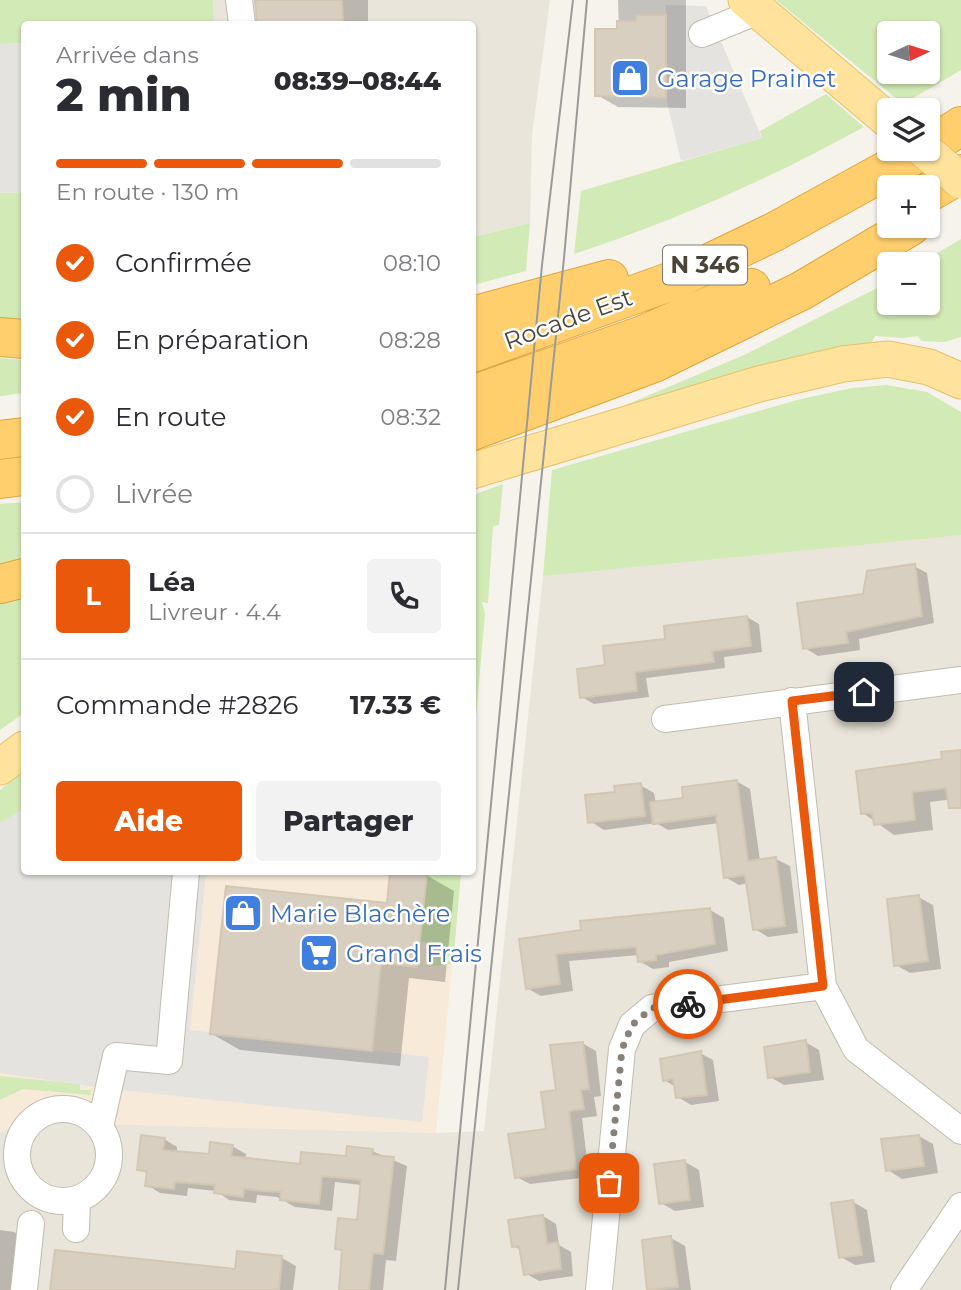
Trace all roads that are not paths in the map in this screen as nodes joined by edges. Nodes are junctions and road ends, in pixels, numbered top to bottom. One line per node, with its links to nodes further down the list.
1 (239, 0): 3 (street)
2 (752, 6): 4 (street); 5 (main road)
3 (242, 21)
4 (702, 34)
5 (877, 111)
6 (961, 126): 7 (highway, Rocade Est / N 346)
7 (940, 139)
8 (902, 161): 13 (highway, Rocade Est / N 346)
9 (931, 161): 10 (main road, bridge)
10 (942, 187)
11 (877, 223): 21 (highway, Rocade Est / N 346)
12 (891, 238): 22 (highway)
13 (672, 281): 14 (highway); 17 (highway, Rocade Est / N 346)
14 (476, 315)
15 (0, 337): 16 (highway)
16 (21, 339)
17 (476, 352)
18 (961, 355): 19 (main road)
19 (929, 367): 20 (main road); 25 (main road)
20 (961, 381)
21 (476, 394)
22 (476, 430)
23 (21, 437): 24 (highway)
24 (0, 440)
25 (476, 470)
26 (21, 476): 27 (highway)
27 (0, 479)
28 (21, 579): 29 (highway)
29 (0, 584)
30 (961, 680): 31 (street)
31 (792, 701): 32 (street); 38 (street)
32 (665, 719)
33 (21, 727): 34 (main road)
34 (0, 742)
35 (21, 750): 36 (main road)
36 (0, 767)
37 (186, 875): 39 (street)
38 (823, 986): 41 (street); 48 (street)
39 (100, 1127): 40 (street); 43 (street)
40 (13, 1129): 42 (street)
41 (961, 1131)
42 (10, 1166): 43 (street)
43 (77, 1199): 46 (street)
44 (961, 1206): 49 (street)
45 (31, 1224): 47 (street)
46 (76, 1229)
47 (24, 1290)
48 (599, 1290)
49 (904, 1290)

